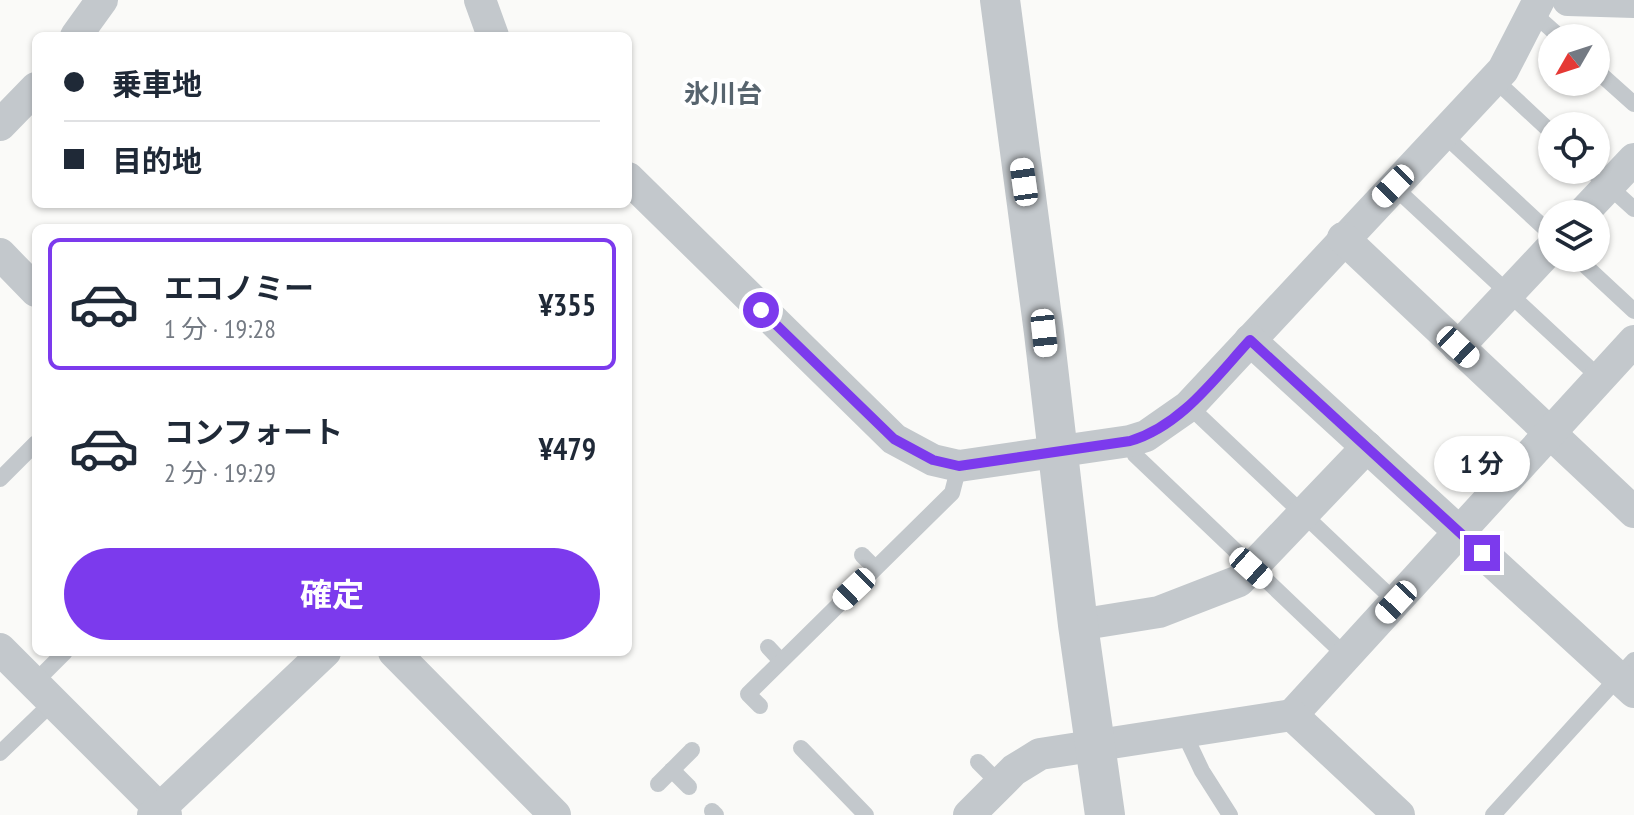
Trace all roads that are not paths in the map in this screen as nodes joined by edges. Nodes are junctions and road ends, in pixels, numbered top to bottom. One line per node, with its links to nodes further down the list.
1 (102, 0): 8 (street)
2 (480, 0): 9 (street)
3 (1000, 0): 40 (street)
4 (1568, 0): 5 (street)
5 (1634, 2)
6 (1536, 6): 7 (lane); 10 (street)
7 (1550, 24)
8 (79, 32)
9 (492, 32)
10 (1494, 79): 14 (lane); 16 (street)
11 (1610, 83): 13 (lane)
12 (32, 92): 15 (street)
13 (1634, 104)
14 (1538, 120)
15 (0, 125)
16 (1442, 133): 21 (street); 23 (lane)
17 (1634, 159): 18 (street)
18 (1610, 172)
19 (632, 182): 41 (street)
20 (1607, 184): 22 (lane)
21 (1393, 186): 24 (street); 29 (lane)
22 (1634, 209)
23 (1538, 222)
24 (1343, 238): 31 (street); 33 (street)
25 (0, 254): 28 (street)
26 (1538, 262): 29 (street)
27 (1592, 272): 30 (lane)
28 (32, 287)
29 (1508, 293): 33 (street); 34 (lane)
30 (1634, 311)
31 (1250, 340): 35 (street); 39 (street)
32 (1634, 342): 34 (street)
33 (1458, 347): 36 (street)
34 (1600, 378): 36 (street)
35 (1189, 406): 37 (street); 44 (lane)
36 (1550, 433): 43 (street); 45 (street)
37 (1130, 441): 40 (street); 48 (lane)
38 (32, 447): 42 (lane)
39 (1367, 447): 44 (street); 45 (street)
40 (1057, 451): 41 (street); 50 (street)
41 (959, 466): 47 (lane)
42 (0, 479)
43 (1634, 512)
44 (1302, 515): 48 (street); 49 (lane)
45 (1459, 532): 49 (street); 58 (street)
46 (862, 555): 47 (lane)
47 (875, 568): 57 (lane)
48 (1251, 568): 50 (street); 56 (lane)
49 (1396, 602): 56 (street)
50 (1078, 625): 63 (street)
51 (768, 647): 57 (lane)
52 (0, 649): 59 (street)
53 (63, 656): 59 (lane)
54 (321, 656): 70 (street)
55 (398, 656): 71 (street)
56 (1346, 656): 61 (street)
57 (781, 661): 60 (lane)
58 (1629, 676): 77 (lane)
59 (43, 692): 66 (lane); 70 (street)
60 (760, 706)
61 (1292, 715): 62 (street); 76 (street)
62 (1184, 733): 63 (street); 75 (lane)
63 (1096, 746): 73 (street); 74 (street)
64 (688, 748): 67 (lane)
65 (801, 748): 72 (lane)
66 (0, 753)
67 (672, 770): 68 (lane); 69 (lane)
68 (658, 784)
69 (689, 787)
70 (159, 813)
71 (555, 815)
72 (866, 815)
73 (969, 815)
74 (1105, 815)
75 (1230, 815)
76 (1399, 815)
77 (1493, 815)

